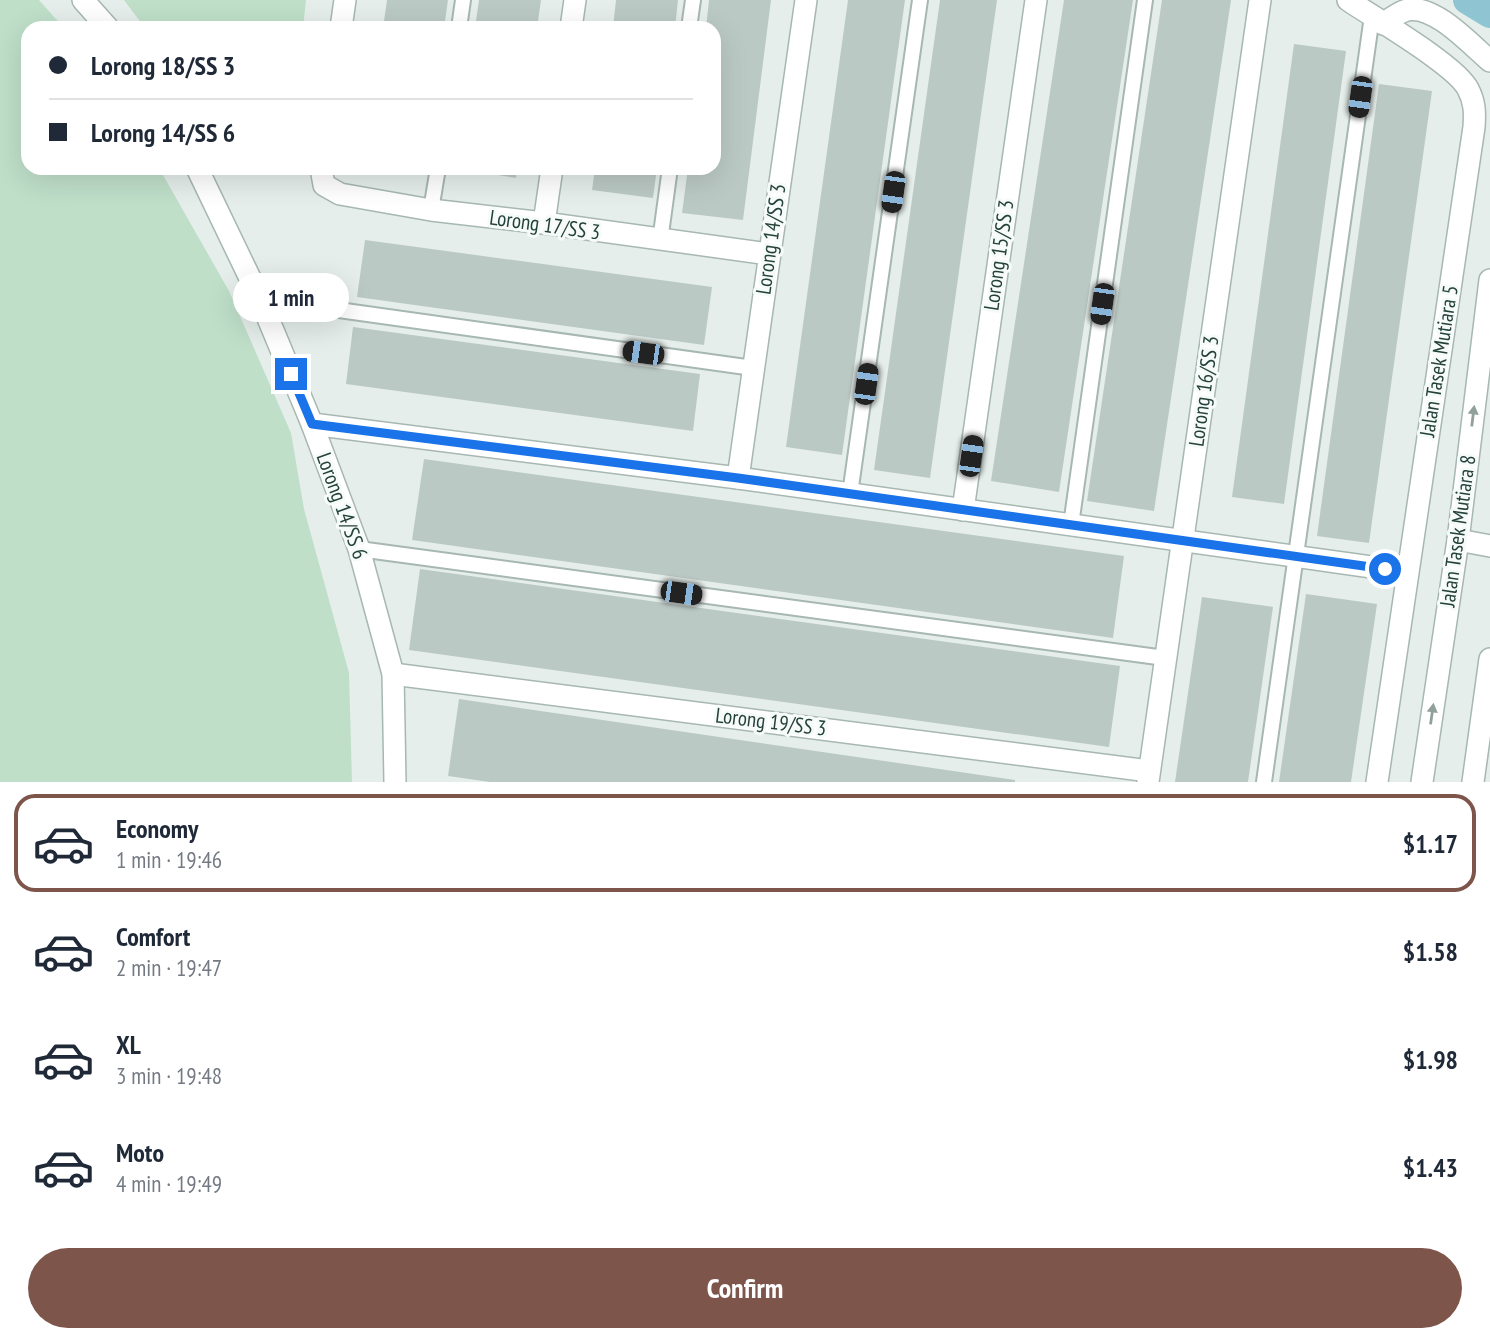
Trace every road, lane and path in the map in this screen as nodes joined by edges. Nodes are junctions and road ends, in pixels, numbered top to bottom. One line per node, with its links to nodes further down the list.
1 (83, 0): 13 (street)
2 (345, 0): 14 (street)
3 (463, 0): 15 (lane)
4 (575, 0): 16 (street)
5 (693, 0): 17 (lane)
6 (806, 0): 27 (street, Lorong 14/SS 3)
7 (919, 0): 33 (lane)
8 (1036, 0): 34 (street, Lorong 15/SS 3)
9 (1145, 0): 35 (lane)
10 (1260, 0): 37 (street, Lorong 16/SS 3)
11 (1348, 0): 12 (street, Jalan Tasek Mutiara 5)
12 (1377, 20): 18 (street); 40 (lane); 41 (street, Jalan Tasek Mutiara 5)
13 (102, 21)
14 (342, 21)
15 (460, 21)
16 (572, 21)
17 (690, 21)
18 (1490, 61)
19 (200, 175): 29 (street, Lorong 14/SS 6)
20 (437, 175): 24 (lane)
21 (551, 175): 25 (street)
22 (669, 175): 26 (lane)
23 (323, 177): 24 (street, Lorong 17/SS 3)
24 (431, 210): 25 (street, Lorong 17/SS 3)
25 (544, 223): 26 (street, Lorong 17/SS 3)
26 (660, 241): 27 (street, Lorong 17/SS 3)
27 (769, 254): 30 (street, Lorong 14/SS 3)
28 (1490, 280): 36 (street, Jalan Tasek Mutiara 8, one-way to 28)
29 (260, 299): 30 (lane); 31 (street, Lorong 14/SS 6)
30 (753, 368): 32 (street, Lorong 14/SS 3)
31 (312, 424): 32 (street); 39 (street, Lorong 14/SS 6)
32 (738, 478): 33 (street)
33 (850, 494): 34 (street)
34 (963, 510): 35 (street)
35 (1071, 525): 37 (street)
36 (1458, 540): 38 (street); 49 (street, Jalan Tasek Mutiara 8, one-way to 36)
37 (1182, 541): 40 (street); 42 (street, Lorong 16/SS 3)
38 (1490, 546)
39 (359, 549): 42 (lane); 44 (street, Lorong 14/SS 6)
40 (1296, 556): 41 (street); 47 (lane)
41 (1407, 572): 48 (street, Jalan Tasek Mutiara 5)
42 (1165, 658): 45 (street, Lorong 16/SS 3)
43 (1490, 659): 50 (street)
44 (393, 674): 45 (street, Lorong 19/SS 3); 46 (street, Lorong 14/SS 6)
45 (1149, 777)
46 (395, 782)
47 (1264, 782)
48 (1377, 782)
49 (1422, 782)
50 (1473, 782)

